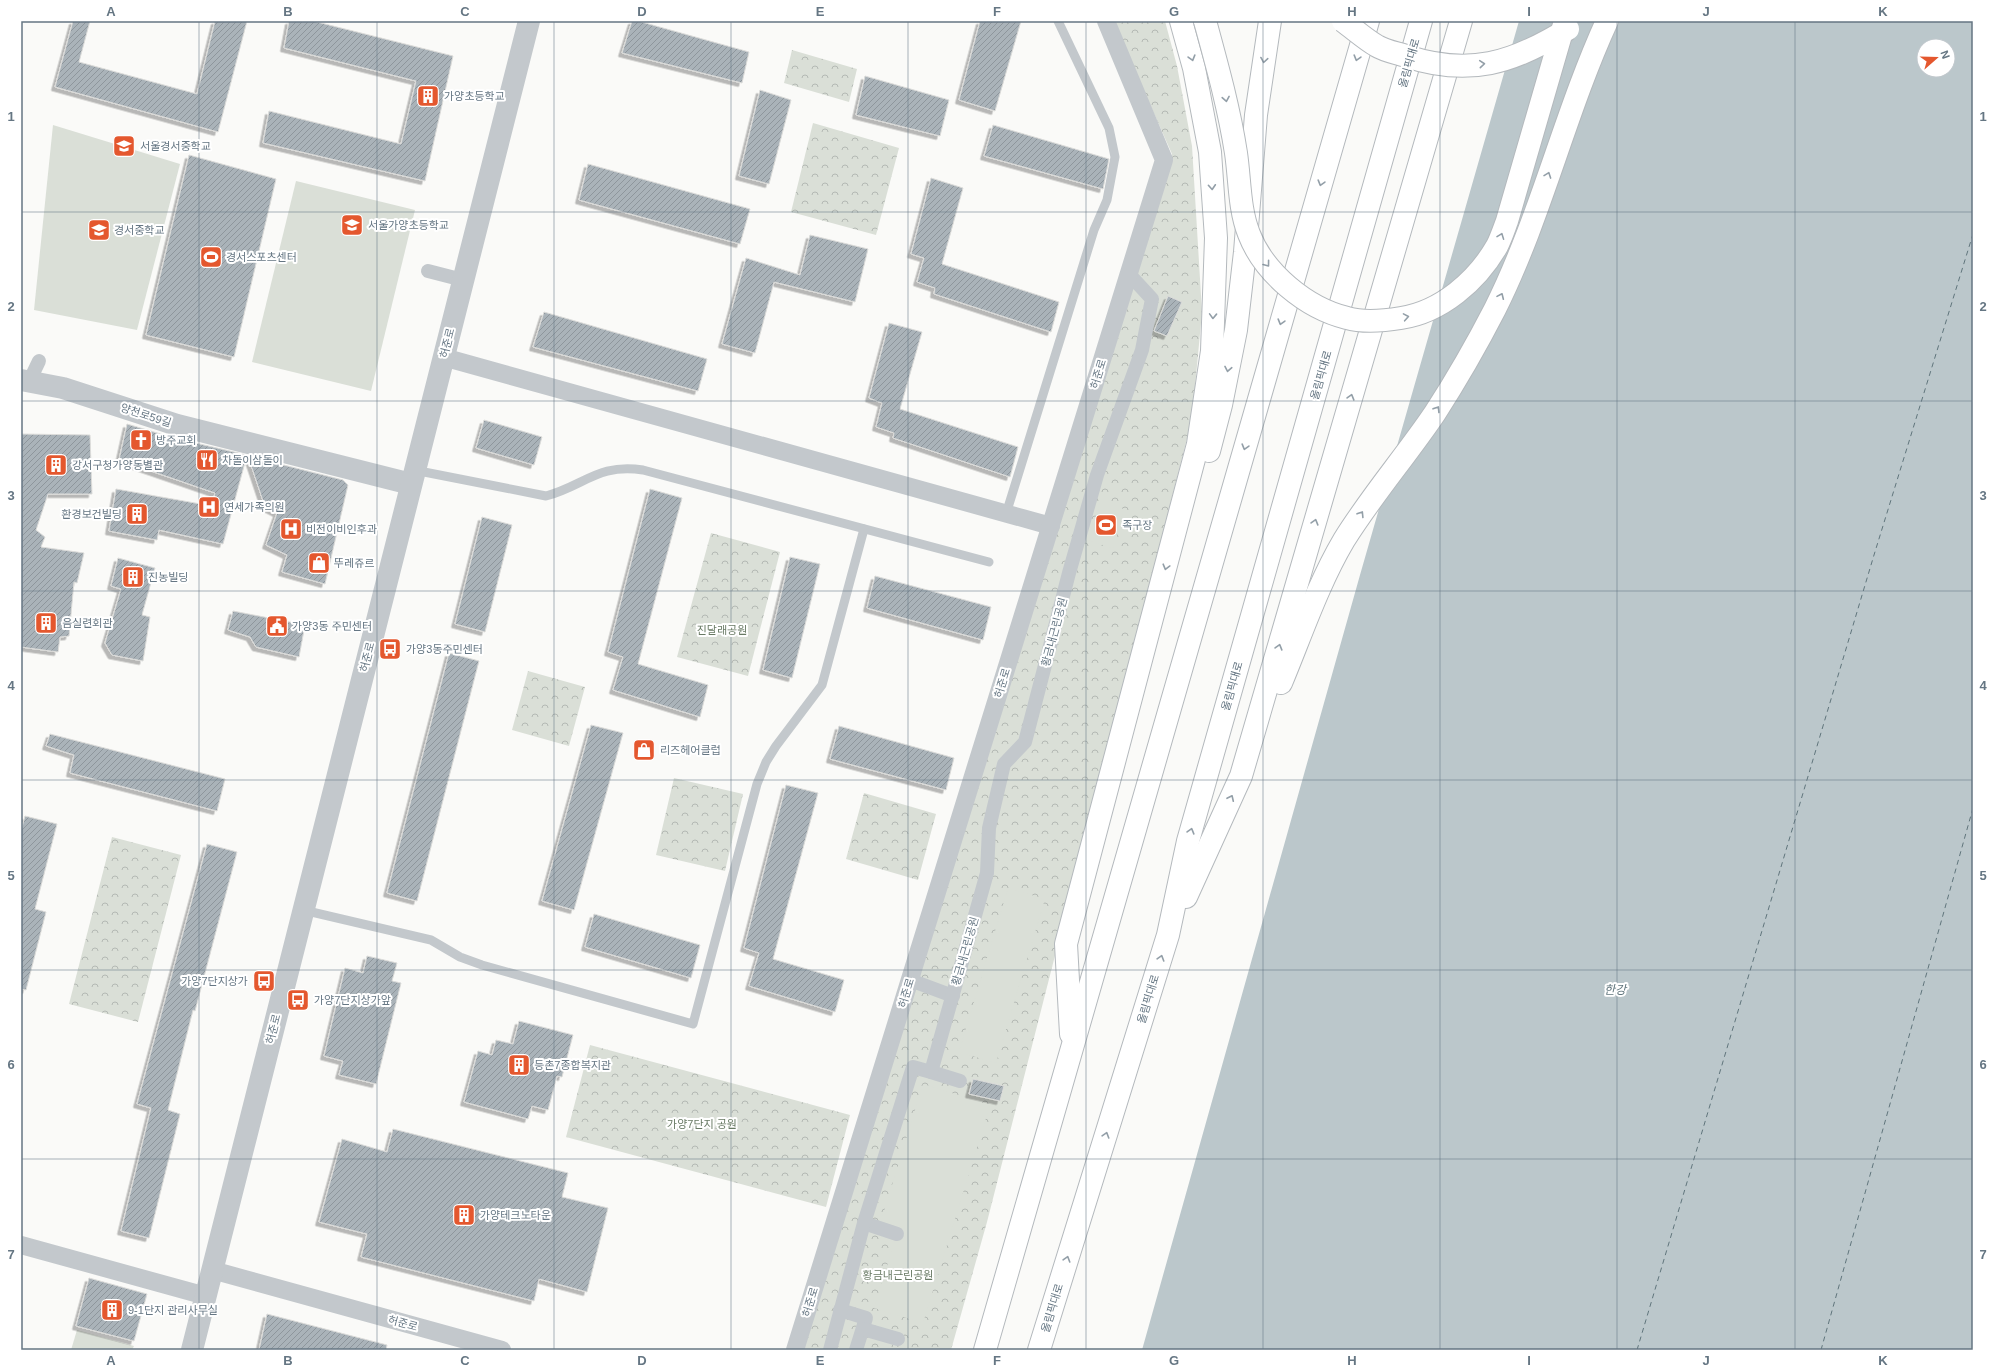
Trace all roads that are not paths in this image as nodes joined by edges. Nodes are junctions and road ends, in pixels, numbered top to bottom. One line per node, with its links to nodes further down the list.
1 (529, 21): 16 (street, 허준로)
2 (1058, 21): 21 (lane)
3 (1106, 21): 15 (street, 허준로)
4 (1181, 21): 24 (highway, one-way to 24)
5 (1204, 21): 11 (highway, one-way to 11, bridge)
6 (1270, 21): 24 (highway, one-way to 24)
7 (1343, 21): 12 (highway, one-way to 12, bridge)
8 (1368, 21): 31 (highway, one-way to 31)
9 (1421, 21): 28 (highway, 올림픽대로, one-way to 9)
10 (1461, 21): 26 (highway, one-way to 10)
11 (1565, 21)
12 (1580, 21)
13 (1608, 21): 26 (highway, one-way to 13)
14 (428, 272): 16 (street)
15 (1129, 274): 22 (street, 허준로); 30 (street, 황금내근린공원)
16 (463, 280): 17 (street, 허준로)
17 (443, 357): 20 (street, 허준로); 21 (street)
18 (39, 361): 19 (street)
19 (25, 381): 20 (street, 양천로59길)
20 (413, 477): 23 (lane); 27 (street, 허준로)
21 (1006, 514): 22 (street)
22 (1051, 526): 29 (street, 허준로)
23 (864, 529): 25 (lane); 27 (lane)
24 (1172, 542): 31 (highway, one-way to 31)
25 (989, 562)
26 (1241, 776): 28 (highway, one-way to 26)
27 (303, 910): 37 (street, 허준로)
28 (1168, 935): 48 (highway, 올림픽대로, one-way to 28)
29 (910, 980): 30 (street, 황금내근린공원); 44 (street, 허준로)
30 (952, 996): 32 (street, 황금내근린공원)
31 (1072, 1049): 47 (highway)
32 (931, 1072): 33 (street); 34 (street)
33 (960, 1081)
34 (864, 1223): 35 (street); 39 (street)
35 (892, 1228)
36 (21, 1245): 38 (street)
37 (212, 1270): 38 (street, 허준로); 43 (street, 허준로)
38 (206, 1296): 42 (street, 허준로)
39 (840, 1310): 40 (street); 45 (street)
40 (863, 1329): 41 (street); 46 (street)
41 (898, 1338)
42 (192, 1350)
43 (502, 1350)
44 (795, 1350)
45 (830, 1350)
46 (856, 1350)
47 (985, 1350)
48 (1039, 1350)

